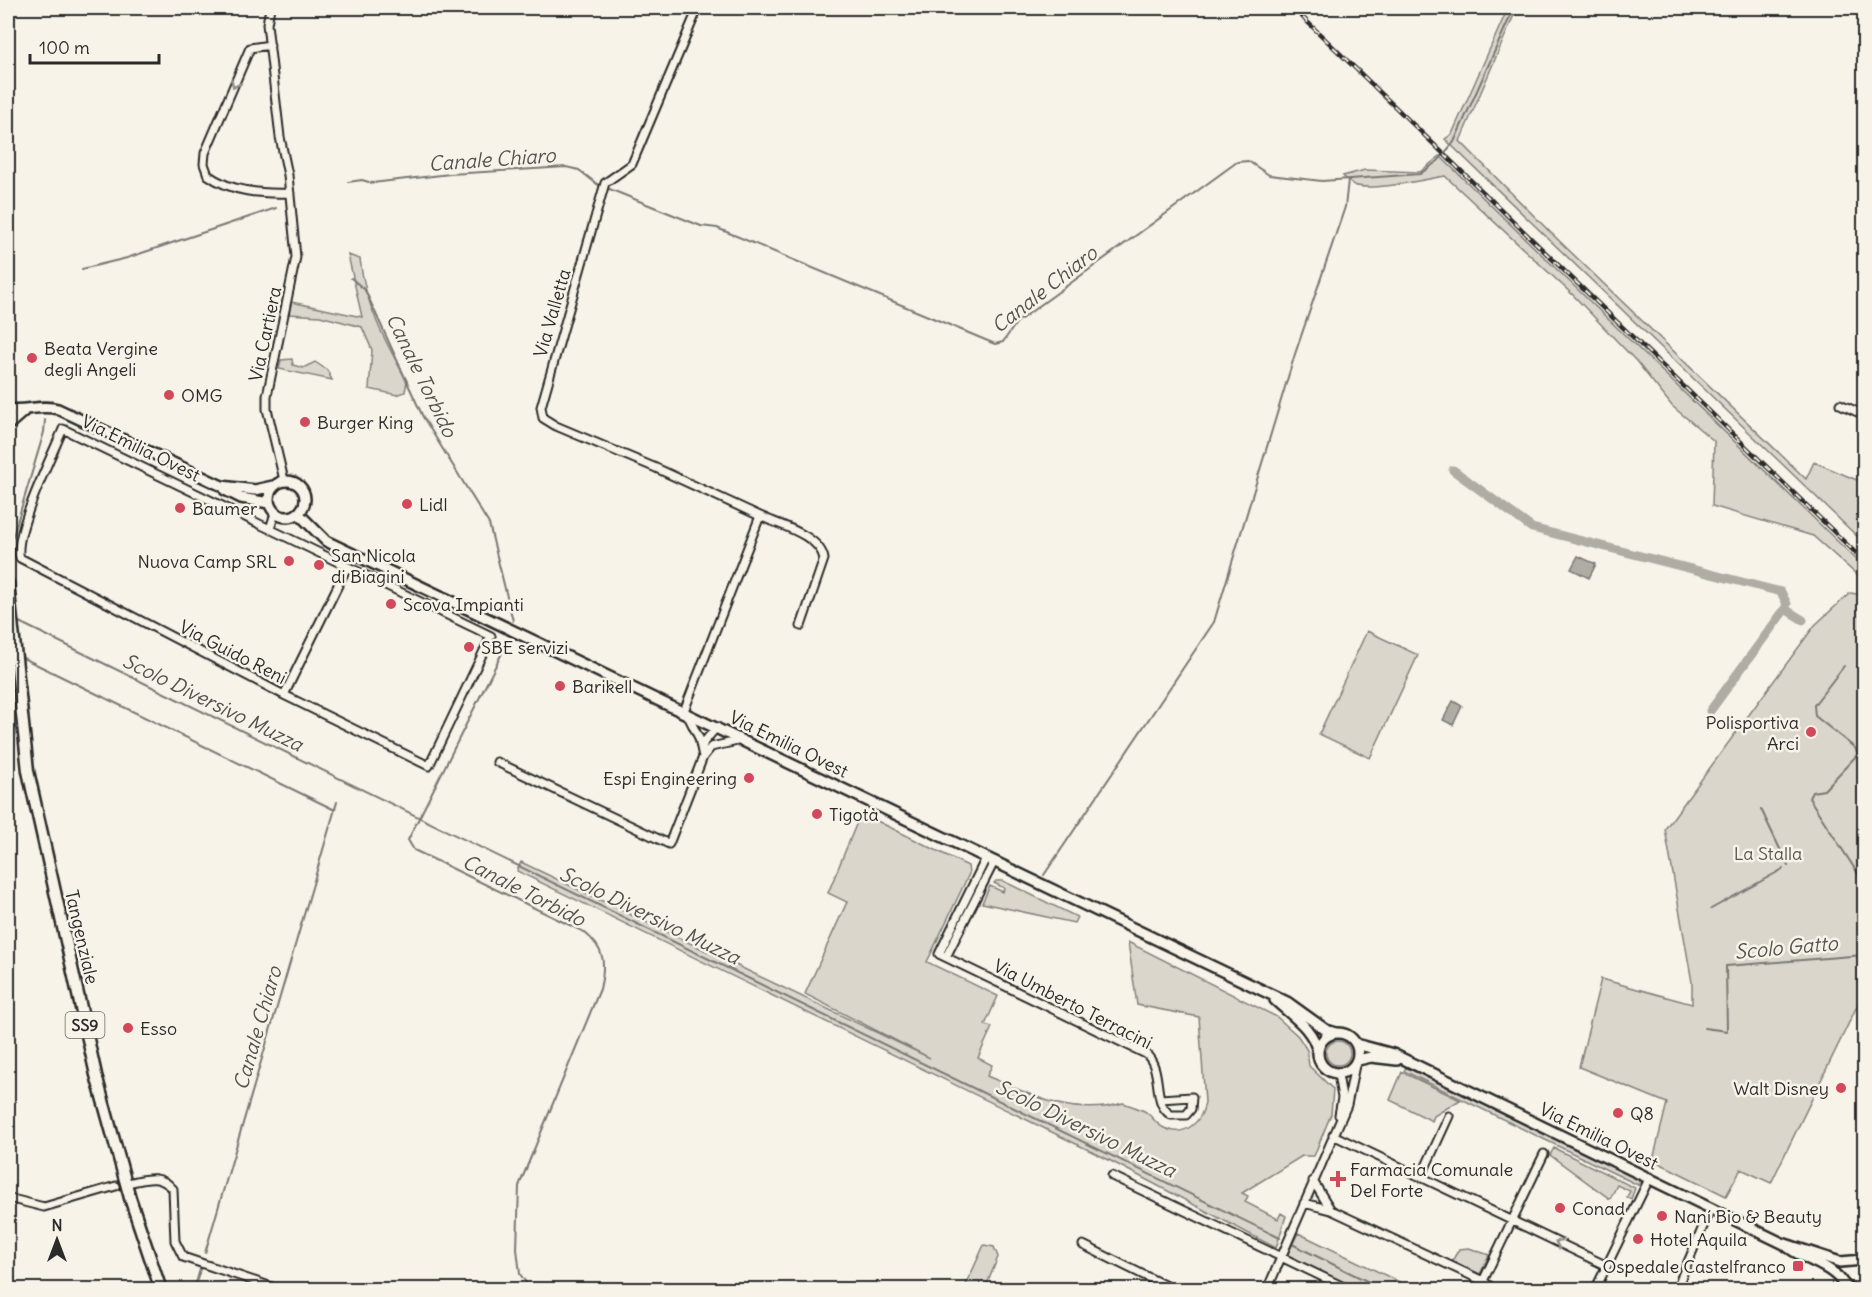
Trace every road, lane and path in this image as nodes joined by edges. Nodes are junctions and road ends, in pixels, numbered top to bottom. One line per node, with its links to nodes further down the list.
1 (270, 8): 3 (street, Via Cartiera)
2 (698, 8): 16 (street, Via Valletta)
3 (270, 45): 4 (street, Via Cartiera); 4 (street, one-way to 4)
4 (290, 193): 10 (street, Via Cartiera)
5 (1840, 404): 8 (street)
6 (8, 409): 7 (main road, Via Emilia Ovest)
7 (24, 411): 9 (main road, Via Emilia Ovest); 11 (main road, Via Emilia Ovest)
8 (1864, 415)
9 (8, 425)
10 (284, 480): 12 (main road); 15 (main road)
11 (222, 486): 12 (main road, Via Emilia Ovest); 13 (main road, Via Emilia Ovest)
12 (273, 486): 13 (main road)
13 (269, 503): 14 (main road)
14 (275, 513): 15 (main road); 17 (street)
15 (298, 513): 23 (main road, Via Emilia Ovest)
16 (760, 516): 21 (street, Via Valletta); 23 (street)
17 (270, 529): 18 (street, Via Emilia Ovest); 19 (street, Via Emilia Ovest)
18 (25, 562): 22 (street, Via Guido Reni)
19 (348, 567): 22 (street); 30 (street, Via Emilia Ovest)
20 (8, 583): 66 (main road, Tangenziale / SS9)
21 (801, 626)
22 (284, 695): 30 (street, Via Guido Reni)
23 (685, 711): 24 (main road, Via Emilia Ovest); 27 (street)
24 (717, 727): 25 (main road, Via Emilia Ovest); 26 (street); 27 (street)
25 (742, 740): 26 (street); 31 (main road, Via Emilia Ovest)
26 (711, 747): 28 (street)
27 (702, 748): 28 (street)
28 (703, 757): 29 (street)
29 (497, 762)
30 (429, 766)
31 (990, 860): 32 (main road, Via Emilia Ovest); 39 (street, Via Umberto Terracini)
32 (1271, 997): 33 (main road, Via Emilia Ovest); 35 (main road, Via Emilia Ovest)
33 (1336, 1034): 34 (main road); 35 (main road)
34 (1356, 1044): 36 (main road, Via Emilia Ovest); 37 (main road)
35 (1318, 1052): 38 (main road)
36 (1402, 1060): 37 (main road, Via Emilia Ovest); 46 (main road, Via Emilia Ovest)
37 (1356, 1063): 38 (main road); 41 (street)
38 (1338, 1074): 41 (street)
39 (1160, 1099): 39 (street)
40 (1449, 1116): 45 (street)
41 (1338, 1121): 42 (street)
42 (1333, 1135): 45 (street); 47 (street)
43 (1544, 1154): 56 (street)
44 (1112, 1176): 59 (street)
45 (1421, 1177): 56 (street)
46 (1649, 1179): 54 (main road, Via Emilia Ovest); 62 (street)
47 (1313, 1180): 50 (street); 52 (street)
48 (132, 1182): 67 (street)
49 (116, 1186): 51 (street)
50 (1308, 1192): 52 (street); 53 (street)
51 (8, 1198)
52 (1324, 1199): 55 (street)
53 (1304, 1203): 55 (street); 59 (street)
54 (1711, 1208): 57 (main road, Via Emilia Ovest); 73 (street)
55 (1330, 1210): 64 (street)
56 (1512, 1221): 62 (street, one-way to 56); 64 (street)
57 (1782, 1243): 60 (main road, Via Emilia Ovest); 63 (main road, Via Emilia Ovest)
58 (1083, 1245): 68 (street)
59 (1281, 1257): 69 (street); 70 (street)
60 (1847, 1263): 61 (main road, Via Emilia Ovest); 63 (main road)
61 (1862, 1263)
62 (1607, 1266): 72 (street)
63 (1840, 1278): 65 (main road, Via Emilia Ovest)
64 (1483, 1281): 71 (street)
65 (1859, 1288)
66 (161, 1290)
67 (281, 1290)
68 (1174, 1290)
69 (1267, 1290)
70 (1350, 1290)
71 (1495, 1290)
72 (1595, 1290)
73 (1676, 1290)

